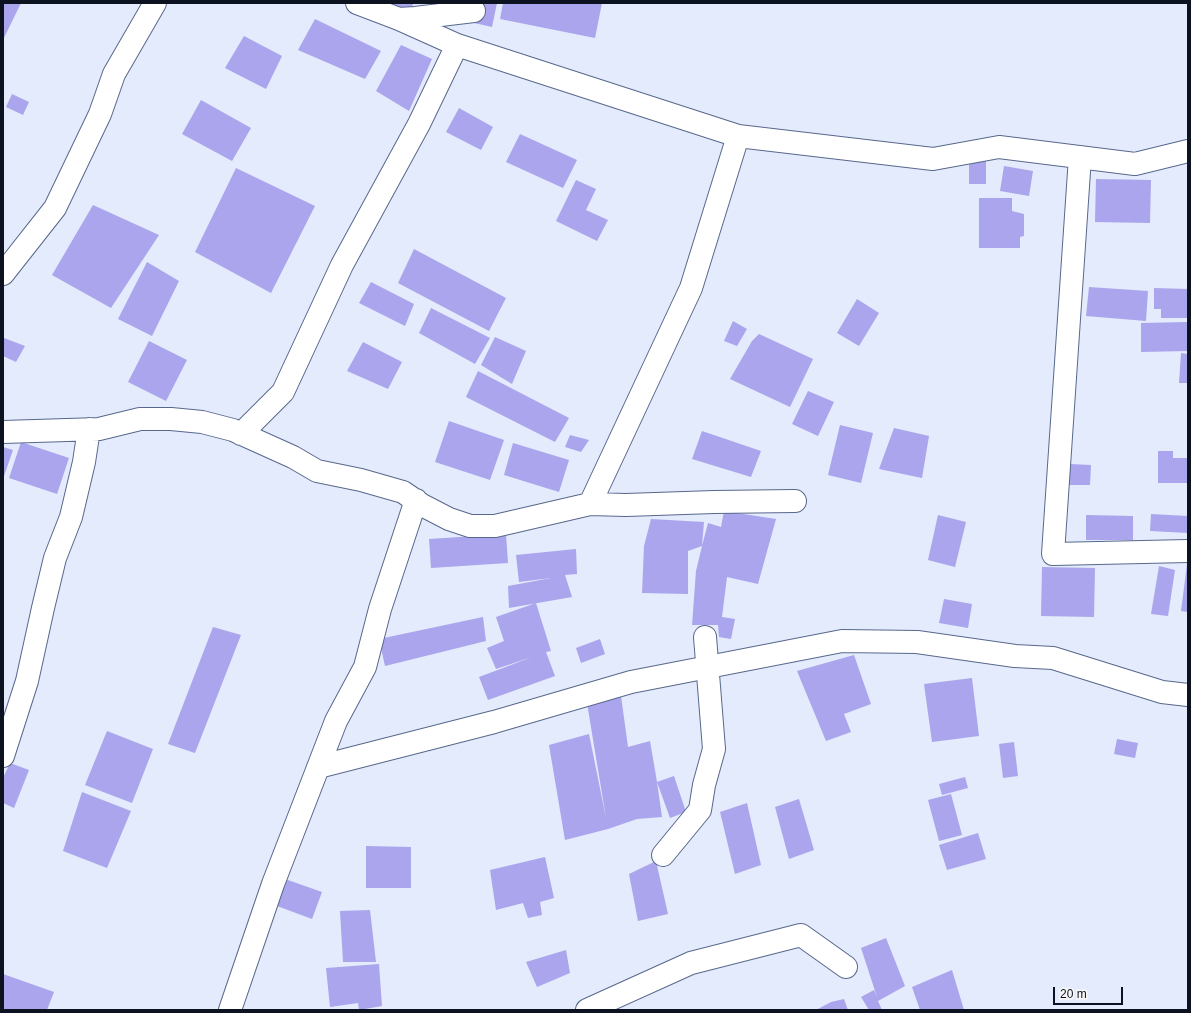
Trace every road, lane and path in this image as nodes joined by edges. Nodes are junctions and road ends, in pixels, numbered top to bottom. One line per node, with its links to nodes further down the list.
1 (155, 3): 9 (street)
2 (357, 3): 4 (street)
3 (474, 11): 4 (street)
4 (399, 18): 5 (street)
5 (457, 45): 6 (street); 12 (street)
6 (738, 136): 8 (street); 15 (street)
7 (1188, 150): 8 (street)
8 (1080, 158): 16 (street)
9 (3, 274)
10 (89, 429): 11 (street); 12 (street); 20 (street)
11 (3, 432)
12 (241, 434): 13 (street)
13 (416, 500): 15 (street); 21 (street)
14 (795, 501): 15 (street)
15 (590, 504)
16 (1188, 551)
17 (705, 637): 18 (street)
18 (707, 667): 19 (street); 21 (street); 22 (street)
19 (1188, 696)
20 (3, 756)
21 (318, 766): 24 (street)
22 (664, 856)
23 (846, 967): 25 (street)
24 (230, 1010)
25 (588, 1010)

